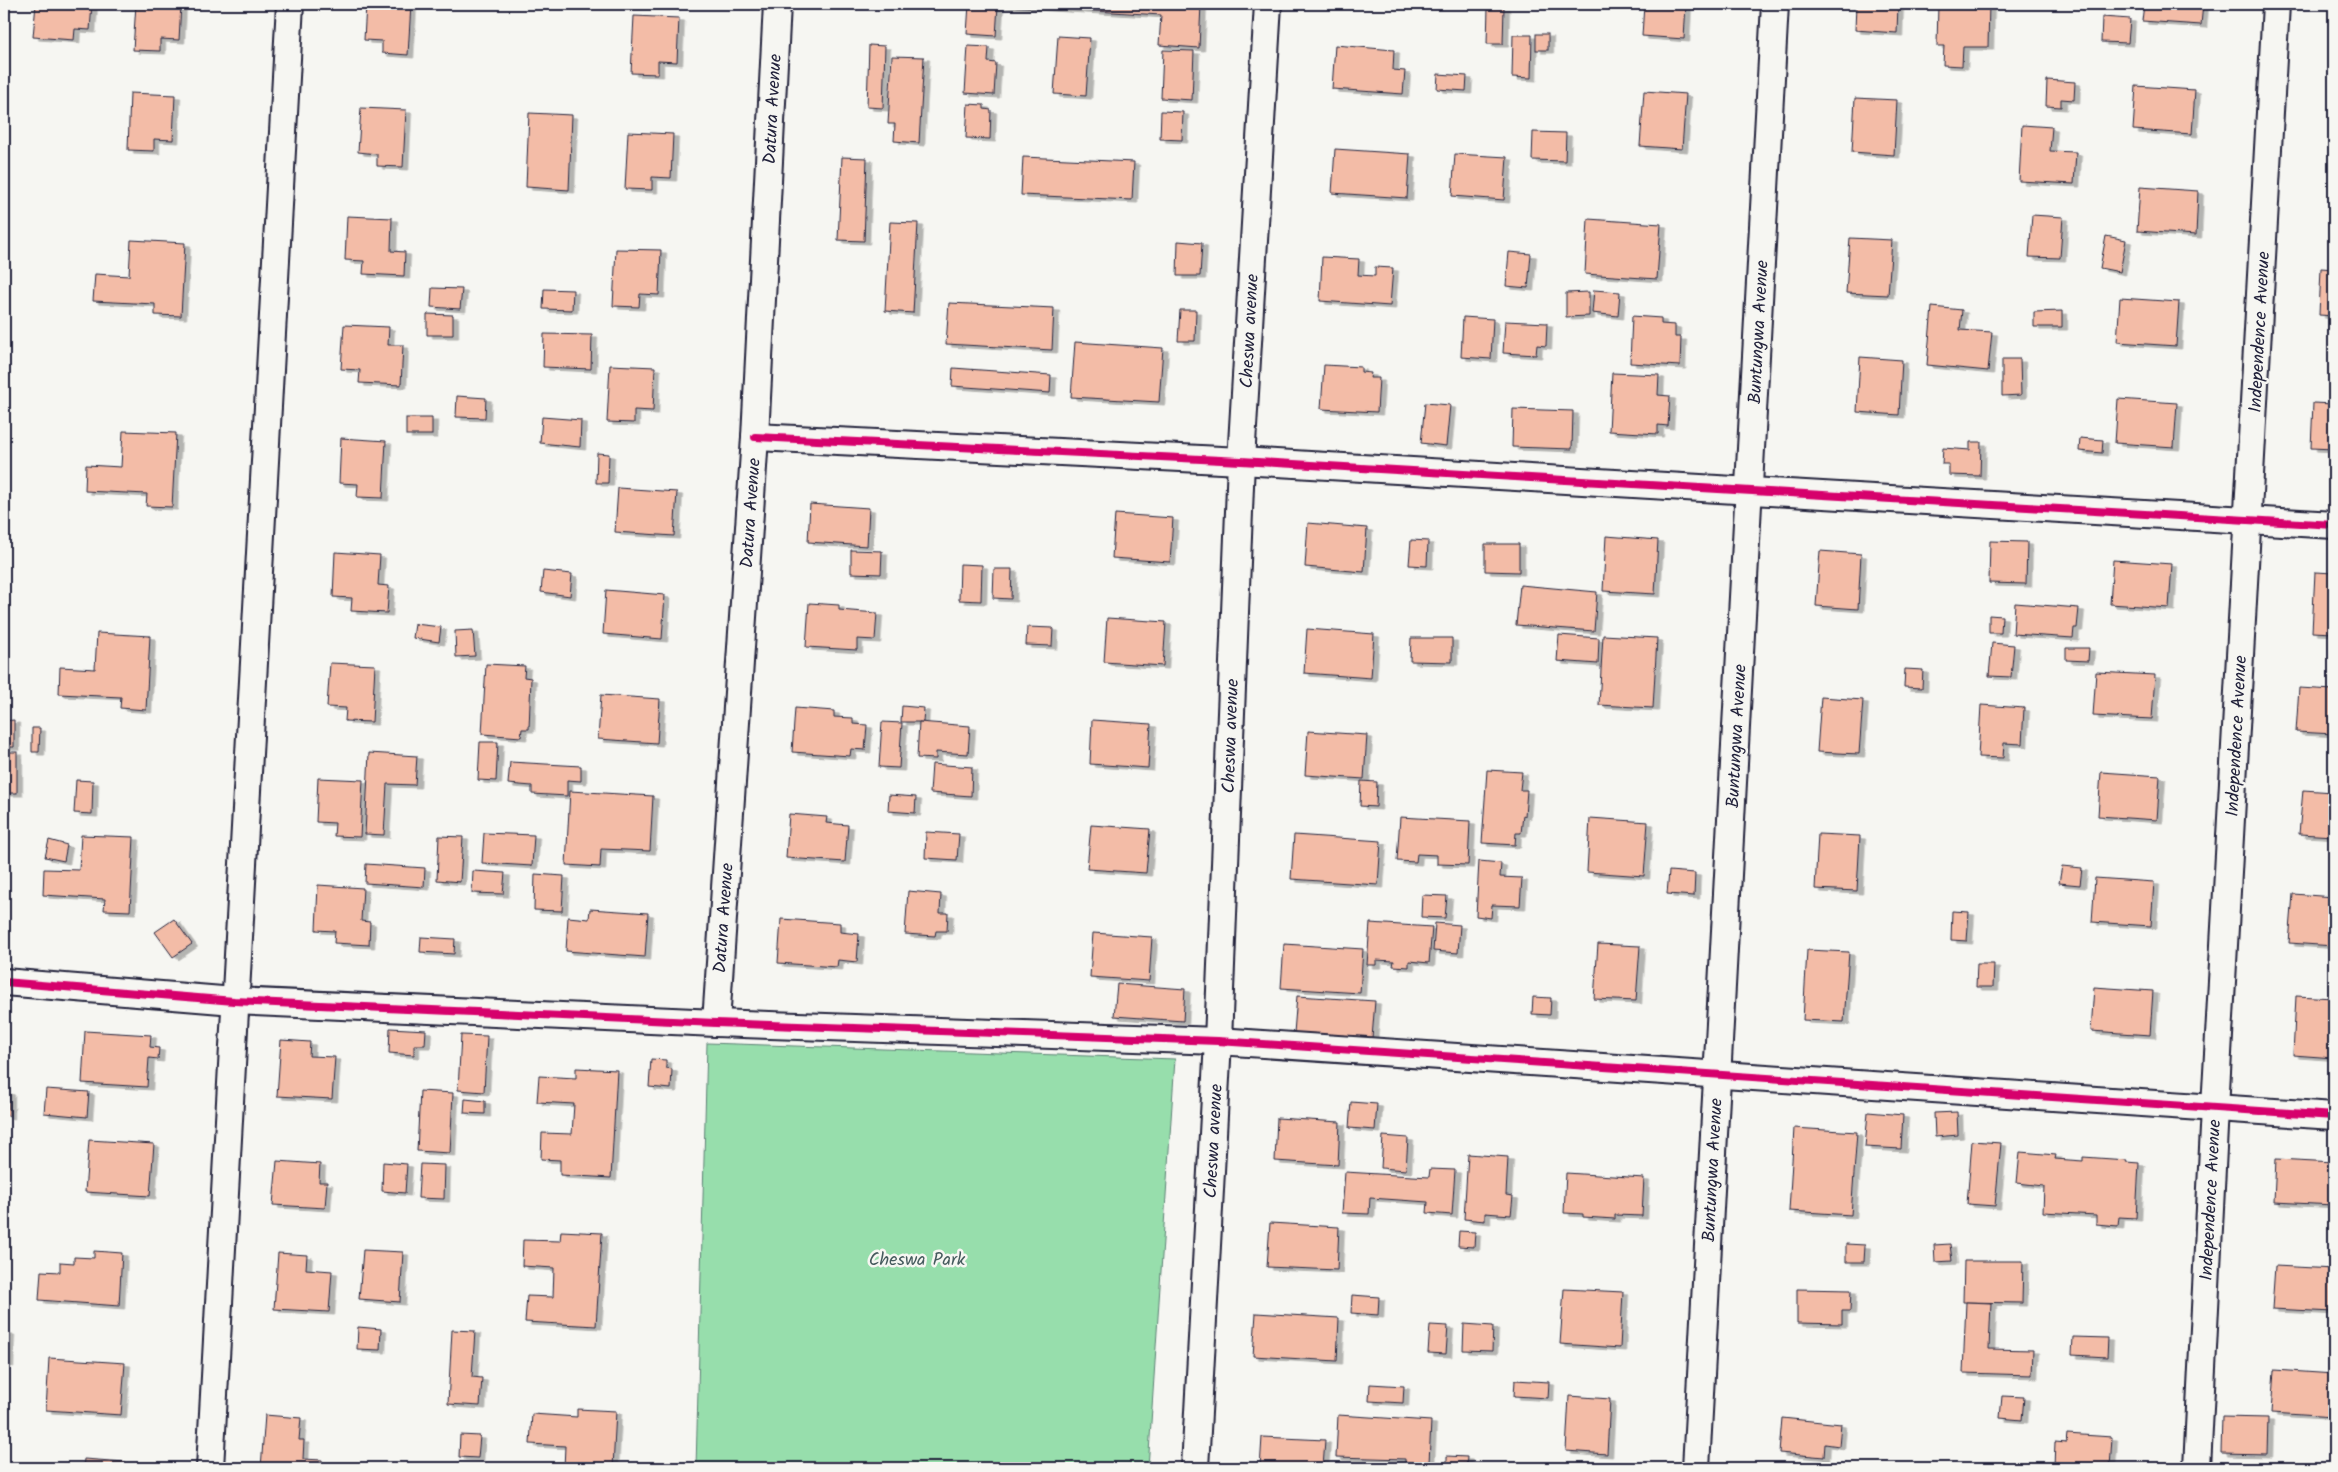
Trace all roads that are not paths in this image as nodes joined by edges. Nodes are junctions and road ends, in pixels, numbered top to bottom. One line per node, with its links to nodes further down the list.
1 (290, 4): 12 (street)
2 (777, 4): 6 (street, Datura Avenue)
3 (1268, 4): 7 (street, Cheswa avenue)
4 (1775, 4): 8 (street, Buntungwa Avenue)
5 (2276, 4): 9 (street, Independence Avenue)
6 (755, 437): 7 (street); 13 (street, Datura Avenue)
7 (1241, 461): 8 (street); 14 (street, Cheswa avenue)
8 (1750, 489): 9 (street); 15 (street, Buntungwa Avenue)
9 (2248, 518): 10 (street); 16 (street, Independence Avenue)
10 (2334, 525)
11 (4, 982): 12 (street)
12 (234, 1001): 13 (street); 18 (street)
13 (716, 1023): 14 (street)
14 (1218, 1041): 15 (street); 19 (street, Cheswa avenue)
15 (1717, 1074): 16 (street); 20 (street, Buntungwa Avenue)
16 (2215, 1108): 17 (street); 21 (street, Independence Avenue)
17 (2334, 1116)
18 (210, 1468)
19 (1195, 1468)
20 (1696, 1468)
21 (2197, 1468)

